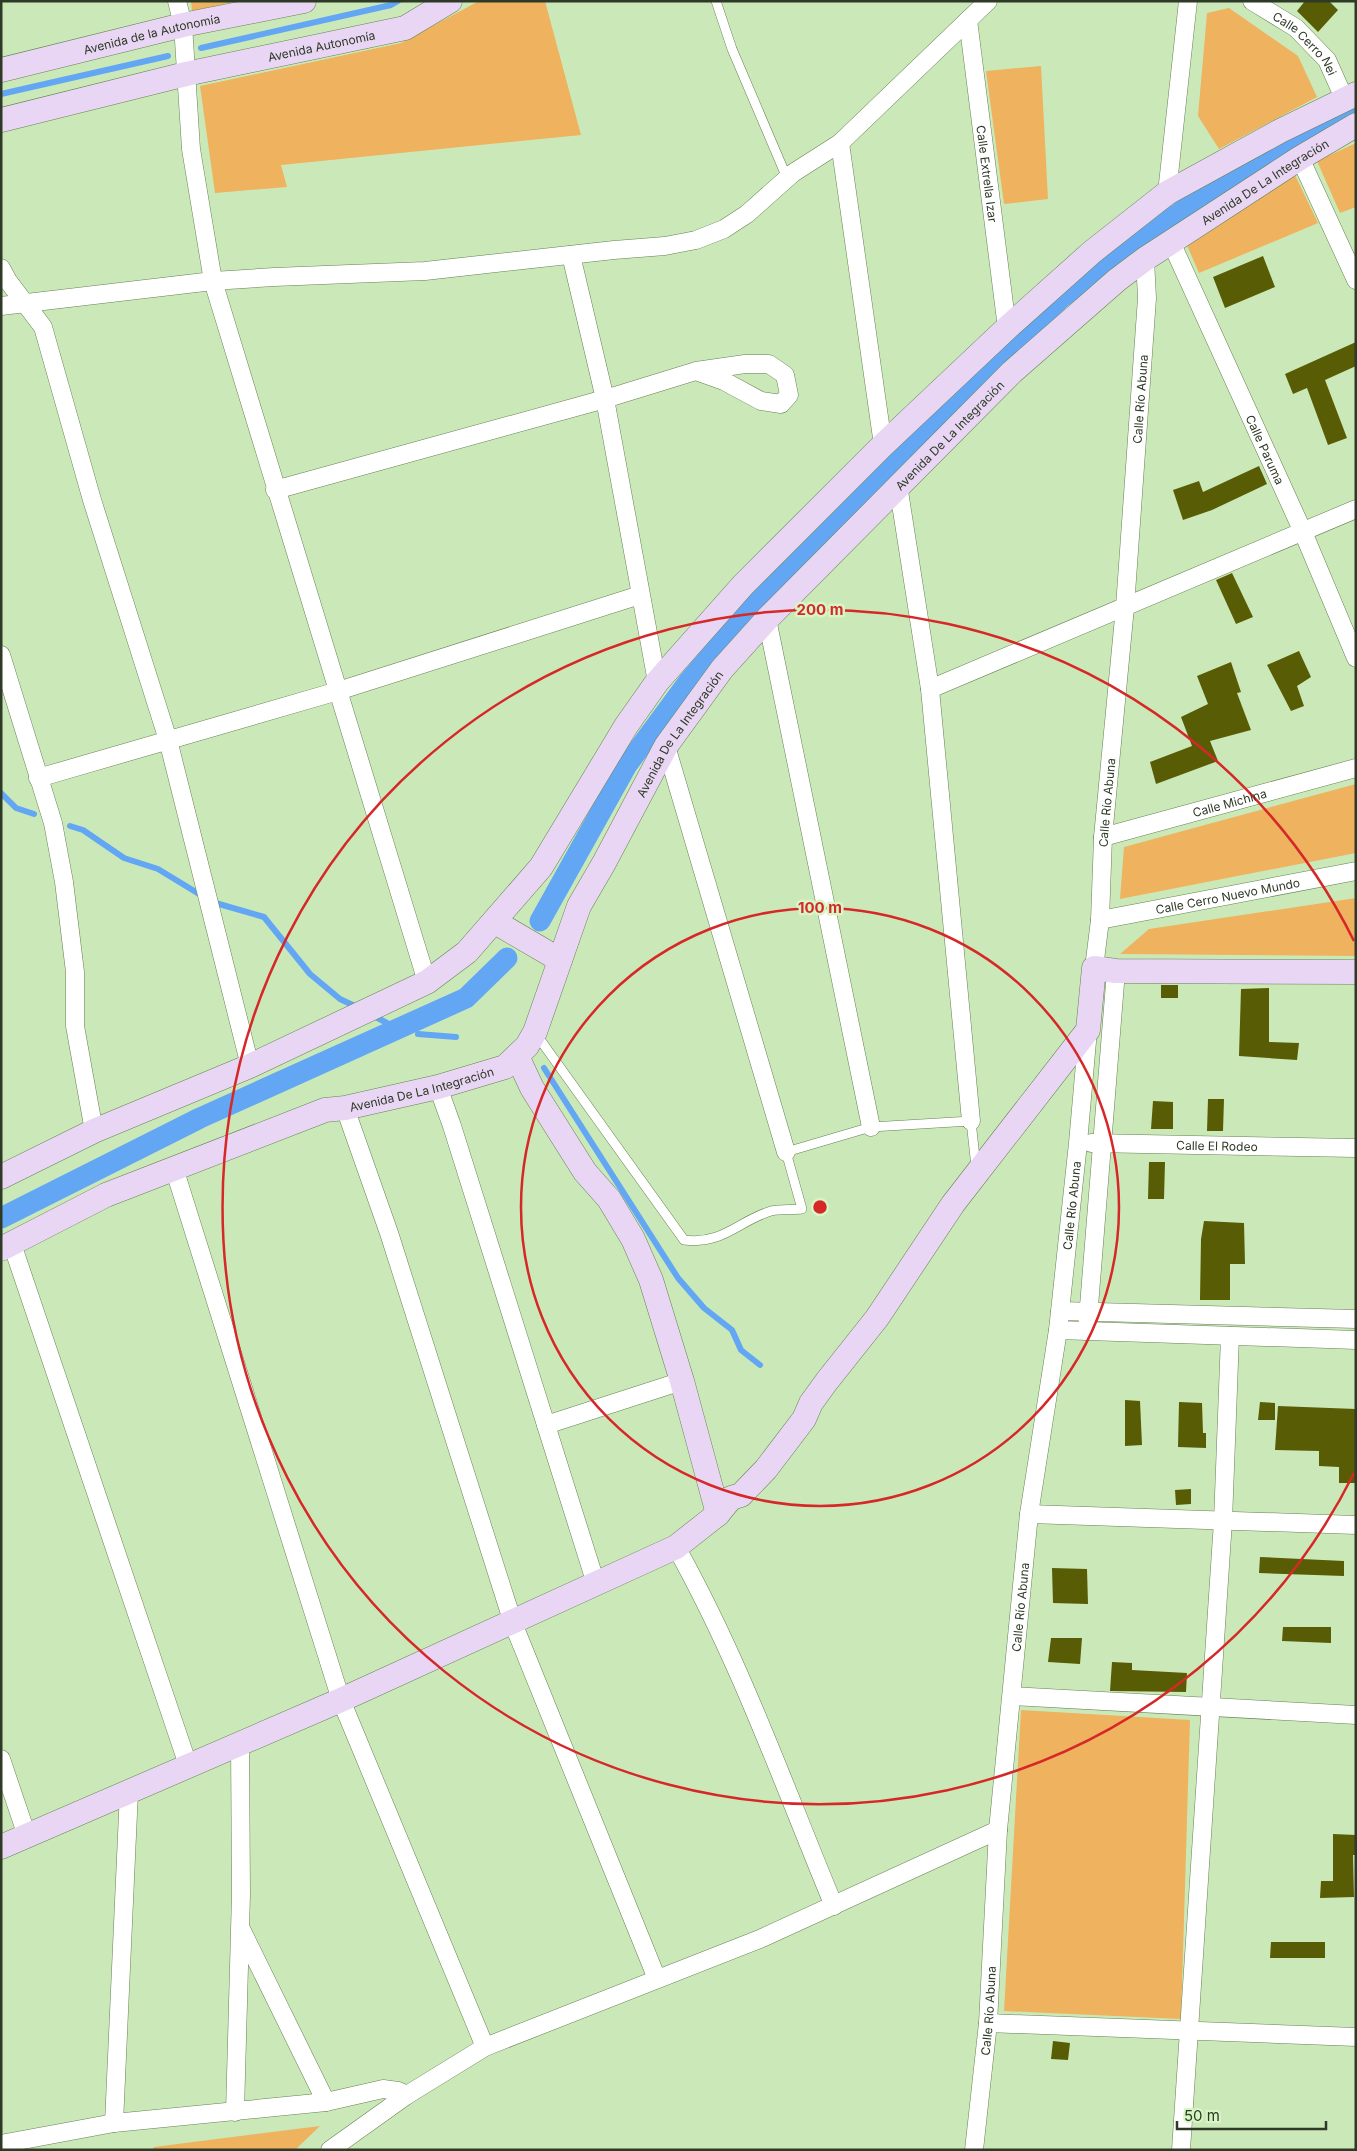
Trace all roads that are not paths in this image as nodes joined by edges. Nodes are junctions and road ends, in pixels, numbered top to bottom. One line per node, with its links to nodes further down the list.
1 (177, 1): 9 (street)
2 (304, 1): 9 (main road, Avenida de la Autonomía)
3 (450, 1): 11 (main road, Avenida Autonomía)
4 (716, 1): 17 (lane)
5 (988, 1): 8 (street)
6 (1188, 1): 18 (street)
7 (1252, 1): 12 (street, Calle Cerro Nei)
8 (968, 20): 15 (street); 27 (street, Calle Extrella Izar)
9 (183, 26): 10 (main road, Avenida de la Autonomía); 11 (street)
10 (1, 70)
11 (186, 74): 13 (main road); 24 (street)
12 (1350, 96): 18 (main road)
13 (1, 120)
14 (1356, 125): 16 (main road, Avenida De La Integración)
15 (840, 143): 17 (street); 30 (street)
16 (1300, 158): 19 (main road, Avenida De La Integración); 23 (street)
17 (787, 178): 20 (street)
18 (1166, 193): 27 (main road)
19 (1171, 242): 21 (main road, Avenida De La Integración); 34 (street, Calle Paruma)
20 (571, 255): 24 (street); 29 (street)
21 (1145, 259): 31 (main road, Avenida De La Integración); 36 (street, Calle Río Abuna)
22 (1, 268): 25 (street)
23 (1356, 280)
24 (213, 281): 25 (street); 32 (street)
25 (26, 304): 26 (street); 43 (street)
26 (1, 306)
27 (1007, 328): 30 (main road)
28 (696, 371): 29 (street)
29 (605, 398): 32 (street); 35 (street)
30 (883, 446): 40 (main road)
31 (898, 485): 37 (main road, Avenida De La Integración); 41 (street)
32 (275, 490): 42 (street)
33 (1356, 509): 34 (street)
34 (1302, 532): 36 (street); 39 (street, Calle Paruma)
35 (640, 595): 40 (street); 42 (street)
36 (1125, 607): 41 (street); 47 (street, Calle Río Abuna)
37 (767, 619): 44 (main road, Avenida De La Integración); 62 (street)
38 (1, 655): 46 (street)
39 (1356, 658)
40 (657, 682): 50 (main road)
41 (930, 689): 61 (street)
42 (338, 691): 43 (street); 54 (street)
43 (168, 740): 46 (street); 58 (street)
44 (666, 746): 51 (main road, Avenida De La Integración); 67 (street)
45 (1356, 768): 47 (street, Calle Michina)
46 (38, 778): 63 (street)
47 (1103, 837): 49 (street, Calle Río Abuna)
48 (1356, 871): 49 (street, Calle Cerro Nuevo Mundo)
49 (1100, 920): 52 (street, Calle Río Abuna)
50 (495, 922): 51 (main road); 54 (main road)
51 (560, 960): 56 (main road, Avenida De La Integración)
52 (1105, 970): 53 (main road); 55 (main road, Calle Río Abuna); 65 (street)
53 (1356, 972)
54 (427, 982): 58 (main road)
55 (1088, 1030): 64 (street, Calle Río Abuna); 69 (main road)
56 (534, 1032): 57 (main road, Avenida De La Integración); 67 (lane)
57 (517, 1056): 59 (main road, Avenida De La Integración); 79 (main road)
58 (250, 1066): 63 (main road)
59 (438, 1087): 60 (main road, Avenida De La Integración); 80 (street)
60 (345, 1108): 68 (main road, Avenida De La Integración); 87 (street)
61 (971, 1121): 62 (lane); 69 (lane)
62 (871, 1127): 67 (lane)
63 (94, 1131): 70 (main road)
64 (1078, 1143): 65 (street, Calle El Rodeo); 72 (street, Calle Río Abuna)
65 (1102, 1144): 66 (street, Calle El Rodeo); 73 (street)
66 (1356, 1148)
67 (786, 1152)
68 (174, 1168): 71 (main road, Avenida De La Integración); 89 (street)
69 (976, 1174): 81 (main road)
70 (1, 1177)
71 (7, 1246): 94 (street)
72 (1060, 1311): 73 (street); 75 (street, Calle Río Abuna)
73 (1088, 1312): 74 (street); 76 (street)
74 (1356, 1318)
75 (1058, 1330): 76 (street); 82 (street, Calle Río Abuna)
76 (1087, 1331): 77 (street)
77 (1230, 1336): 78 (street); 83 (street)
78 (1356, 1340)
79 (682, 1381): 80 (street); 81 (main road)
80 (546, 1425): 86 (street)
81 (718, 1514): 85 (main road)
82 (1029, 1514): 83 (street); 88 (street, Calle Río Abuna)
83 (1223, 1521): 84 (street); 90 (street)
84 (1356, 1525)
85 (676, 1547): 86 (main road); 99 (street)
86 (596, 1584): 87 (main road)
87 (513, 1623): 89 (main road); 101 (street)
88 (1012, 1696): 90 (street); 96 (street, Calle Río Abuna)
89 (341, 1700): 92 (main road); 105 (street)
90 (1210, 1707): 91 (street); 103 (street)
91 (1356, 1714)
92 (240, 1743): 94 (main road); 100 (street)
93 (1, 1758): 97 (street)
94 (188, 1766): 95 (main road)
95 (129, 1791): 97 (main road); 109 (street)
96 (998, 1830): 99 (street); 102 (street, Calle Río Abuna)
97 (27, 1836): 98 (main road)
98 (1, 1847)
99 (834, 1906): 101 (street)
100 (240, 1926): 107 (street); 108 (street)
101 (657, 1979): 105 (street)
102 (988, 2023): 103 (street); 112 (street, Calle Río Abuna)
103 (1189, 2030): 104 (street); 113 (street)
104 (1356, 2037)
105 (485, 2047): 106 (street)
106 (407, 2095): 107 (street); 111 (street)
107 (326, 2102): 108 (street)
108 (235, 2112): 109 (street)
109 (114, 2123): 110 (street)
110 (1, 2144)
111 (330, 2150)
112 (974, 2150)
113 (1181, 2150)

